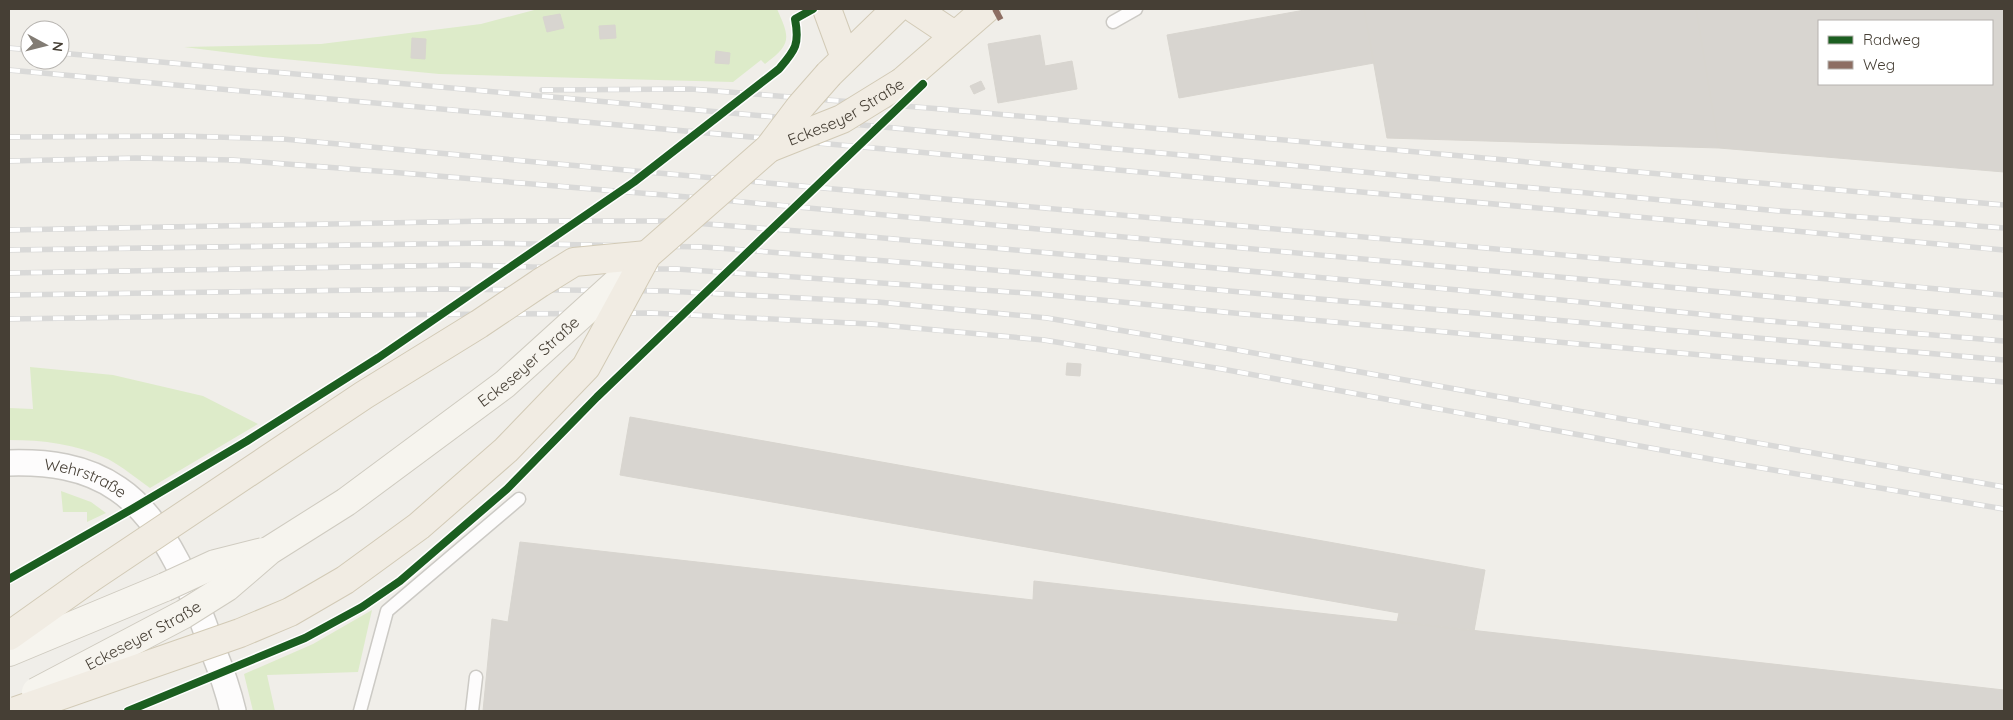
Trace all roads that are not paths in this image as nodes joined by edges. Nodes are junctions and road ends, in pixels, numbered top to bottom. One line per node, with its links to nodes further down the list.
1 (827, 9): 9 (main road)
2 (896, 9): 9 (main road, Eckeseyer Straße)
3 (915, 9): 8 (main road)
4 (943, 9): 8 (main road)
5 (986, 9): 8 (main road, Eckeseyer Straße)
6 (1136, 9): 7 (lane)
7 (1113, 22)
8 (954, 35): 10 (main road, Eckeseyer Straße, bridge)
9 (837, 66): 10 (main road, Eckeseyer Straße, bridge)
10 (769, 148): 11 (main road, Eckeseyer Straße, bridge)
11 (647, 255): 14 (street, Eckeseyer Straße, bridge); 15 (main road, bridge); 18 (main road, bridge)
12 (9, 462): 19 (street, Wehrstraße)
13 (519, 499): 20 (lane)
14 (270, 550): 15 (street, Eckeseyer Straße, bridge); 17 (street, Eckeseyer Straße, bridge)
15 (10, 646)
16 (476, 677): 21 (lane)
17 (10, 711)
18 (16, 711)
19 (234, 711)
20 (360, 711)
21 (472, 711)

